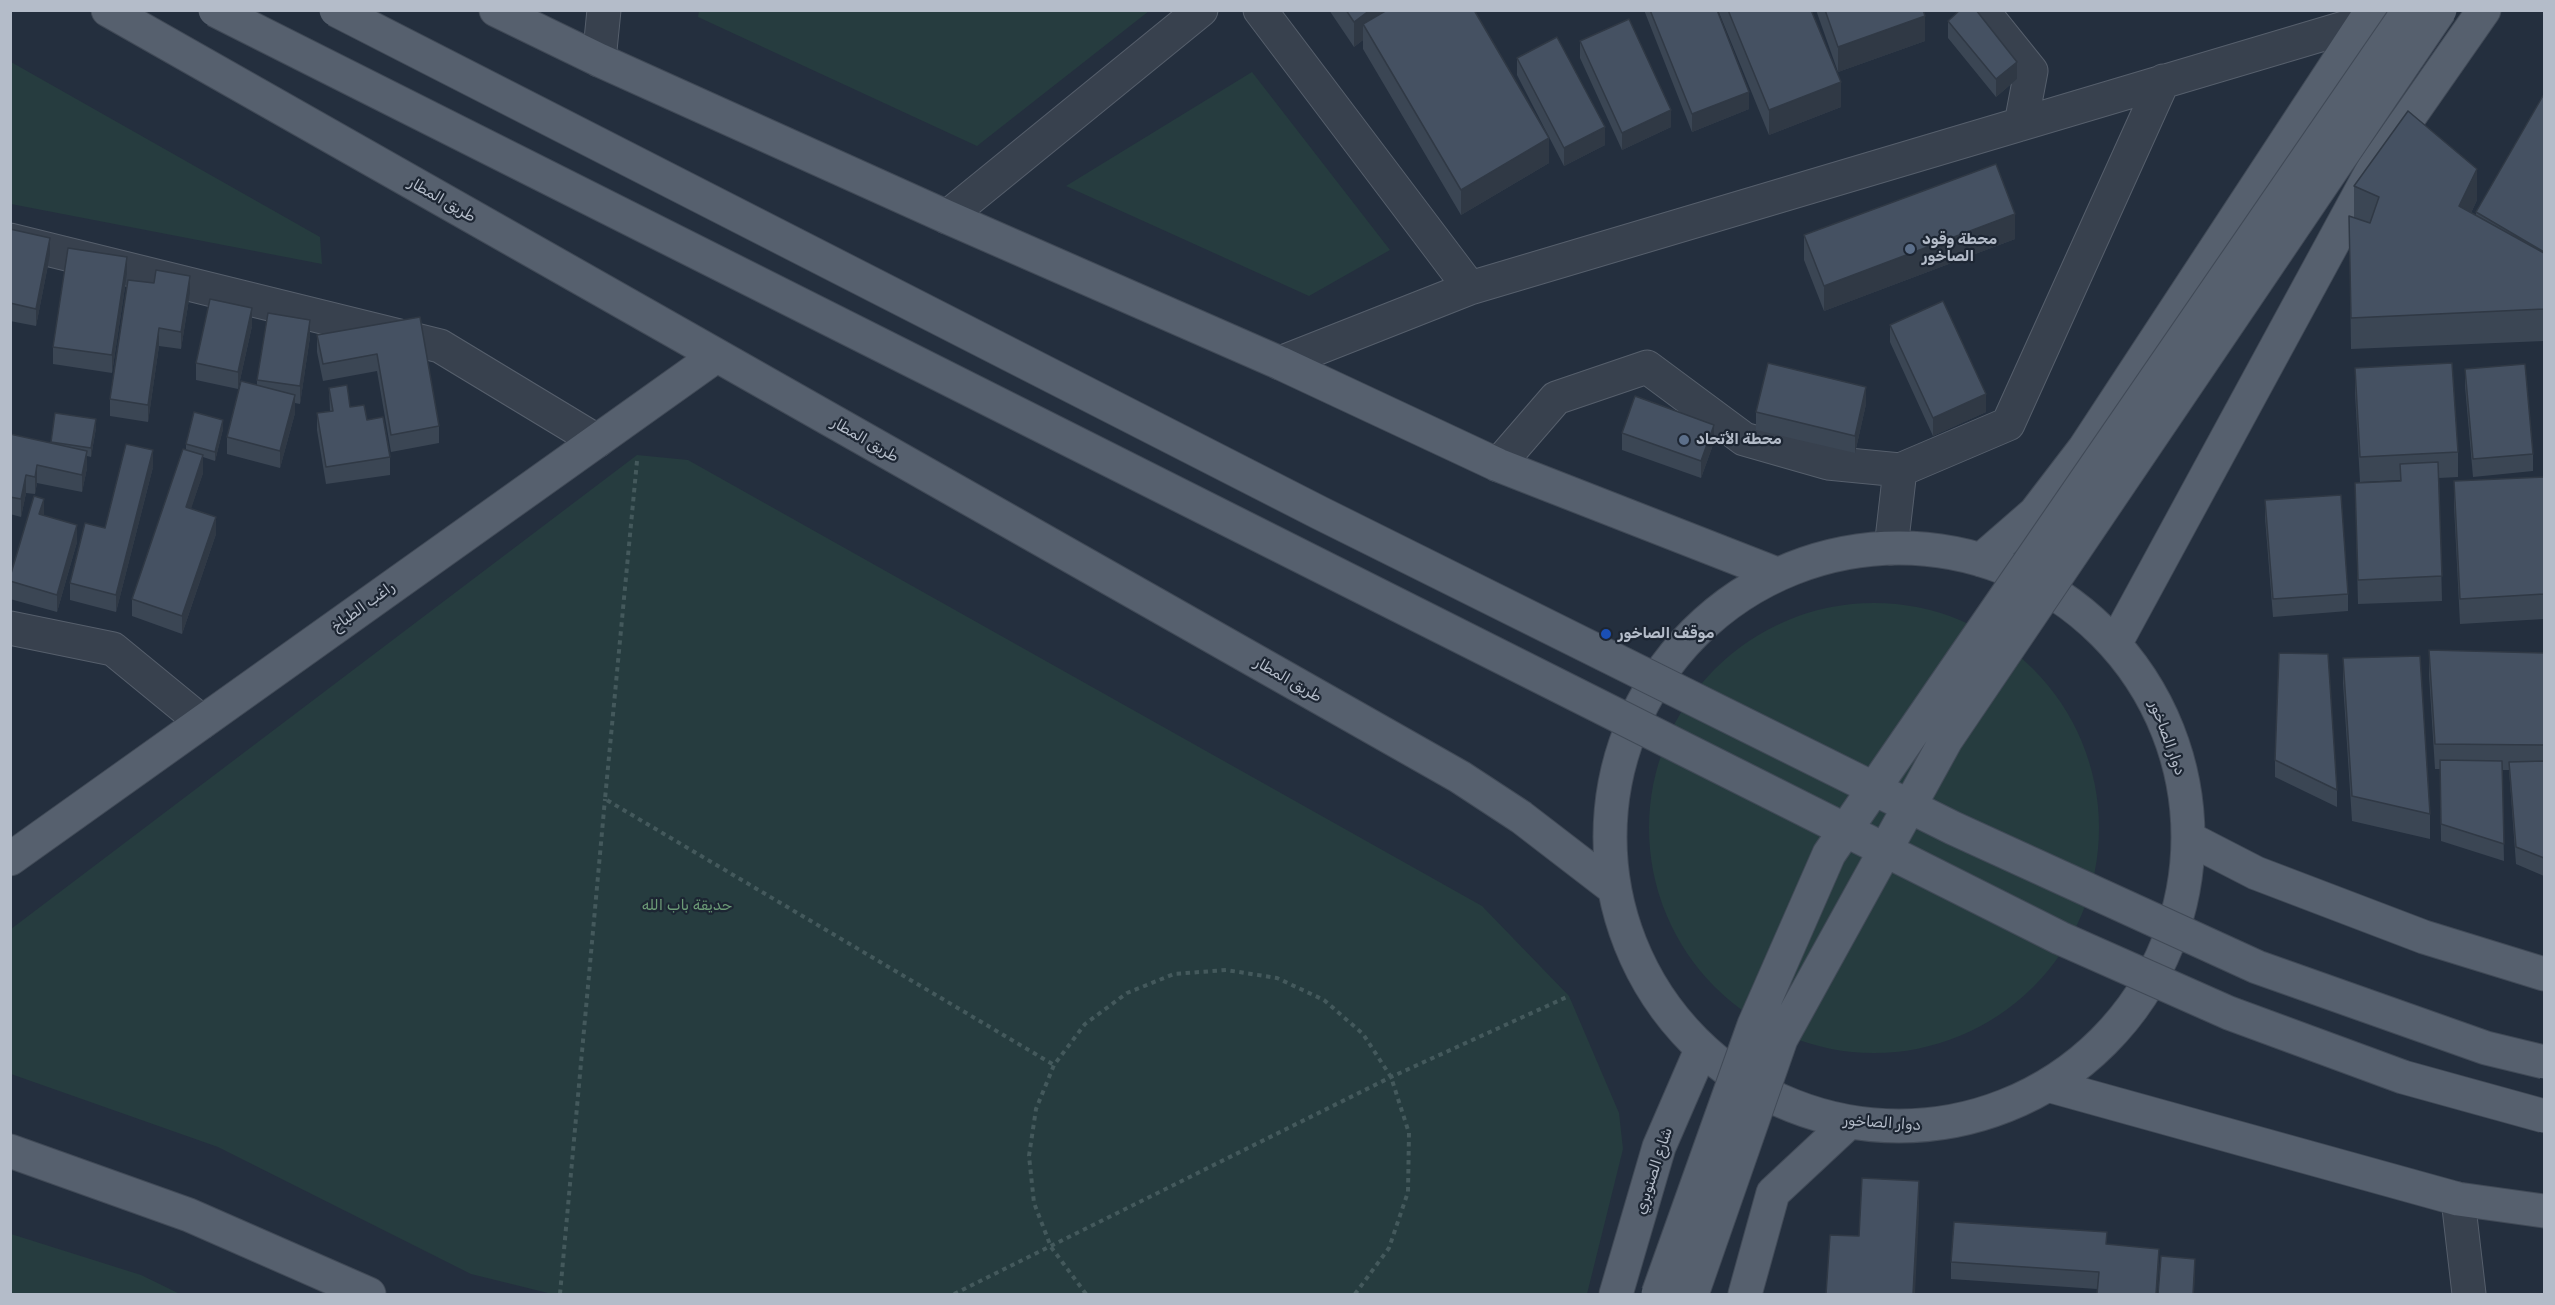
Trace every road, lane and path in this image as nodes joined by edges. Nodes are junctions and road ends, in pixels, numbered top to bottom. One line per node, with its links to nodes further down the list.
1 (108, 10): 19 (main road, طريق المطار)
2 (215, 10): 42 (main road, bridge)
3 (336, 10): 38 (main road, bridge)
4 (496, 10): 13 (main road)
5 (604, 10): 13 (street)
6 (1201, 10): 16 (street)
7 (1260, 10): 18 (street)
8 (1982, 10): 15 (street)
9 (2409, 10): 54 (main road, bridge)
10 (2440, 10): 55 (main road, bridge)
11 (2484, 10): 29 (main road)
12 (2368, 16): 14 (street); 26 (main road)
13 (599, 60): 16 (main road)
14 (2163, 81): 15 (street); 24 (street)
15 (2021, 124): 18 (street)
16 (947, 217): 20 (main road)
17 (10, 240): 22 (street)
18 (1470, 288): 20 (street)
19 (716, 356): 21 (main road, راغب الطباخ); 34 (main road, طريق المطار)
20 (1280, 363): 23 (main road)
21 (632, 416): 22 (main road, راغب الطباخ); 31 (path)
22 (597, 441): 30 (main road, راغب الطباخ)
23 (1497, 465): 24 (street); 27 (main road)
24 (1900, 470): 25 (street)
25 (1891, 548): 26 (main road, دوار الصاخور); 27 (main road, دوار الصاخور)
26 (1982, 560): 29 (main road, دوار الصاخور)
27 (1777, 574): 34 (main road, دوار الصاخور)
28 (10, 628): 30 (street)
29 (2115, 644): 32 (main road, دوار الصاخور)
30 (202, 722): 33 (main road, راغب الطباخ)
31 (605, 799): 39 (path); 49 (path)
32 (2190, 839): 35 (main road); 41 (main road, دوار الصاخور)
33 (10, 859)
34 (1612, 886): 37 (main road, دوار الصاخور)
35 (2544, 974)
36 (1569, 996): 40 (path)
37 (1701, 1050): 43 (main road, دوار الصاخور); 53 (main road, شارع الصنوبري)
38 (2544, 1062)
39 (1054, 1065): 40 (path); 47 (path)
40 (1392, 1077): 47 (path); 52 (path)
41 (2051, 1086): 43 (main road, دوار الصاخور); 45 (main road)
42 (2544, 1116)
43 (1847, 1124): 56 (main road)
44 (10, 1151): 48 (main road)
45 (2458, 1199): 46 (main road); 57 (street)
46 (2544, 1211)
47 (1051, 1247): 50 (path); 51 (path)
48 (369, 1294)
49 (560, 1294)
50 (954, 1294)
51 (1086, 1294)
52 (1355, 1294)
53 (1616, 1294)
54 (1658, 1294)
55 (1692, 1294)
56 (1745, 1294)
57 (2469, 1294)

